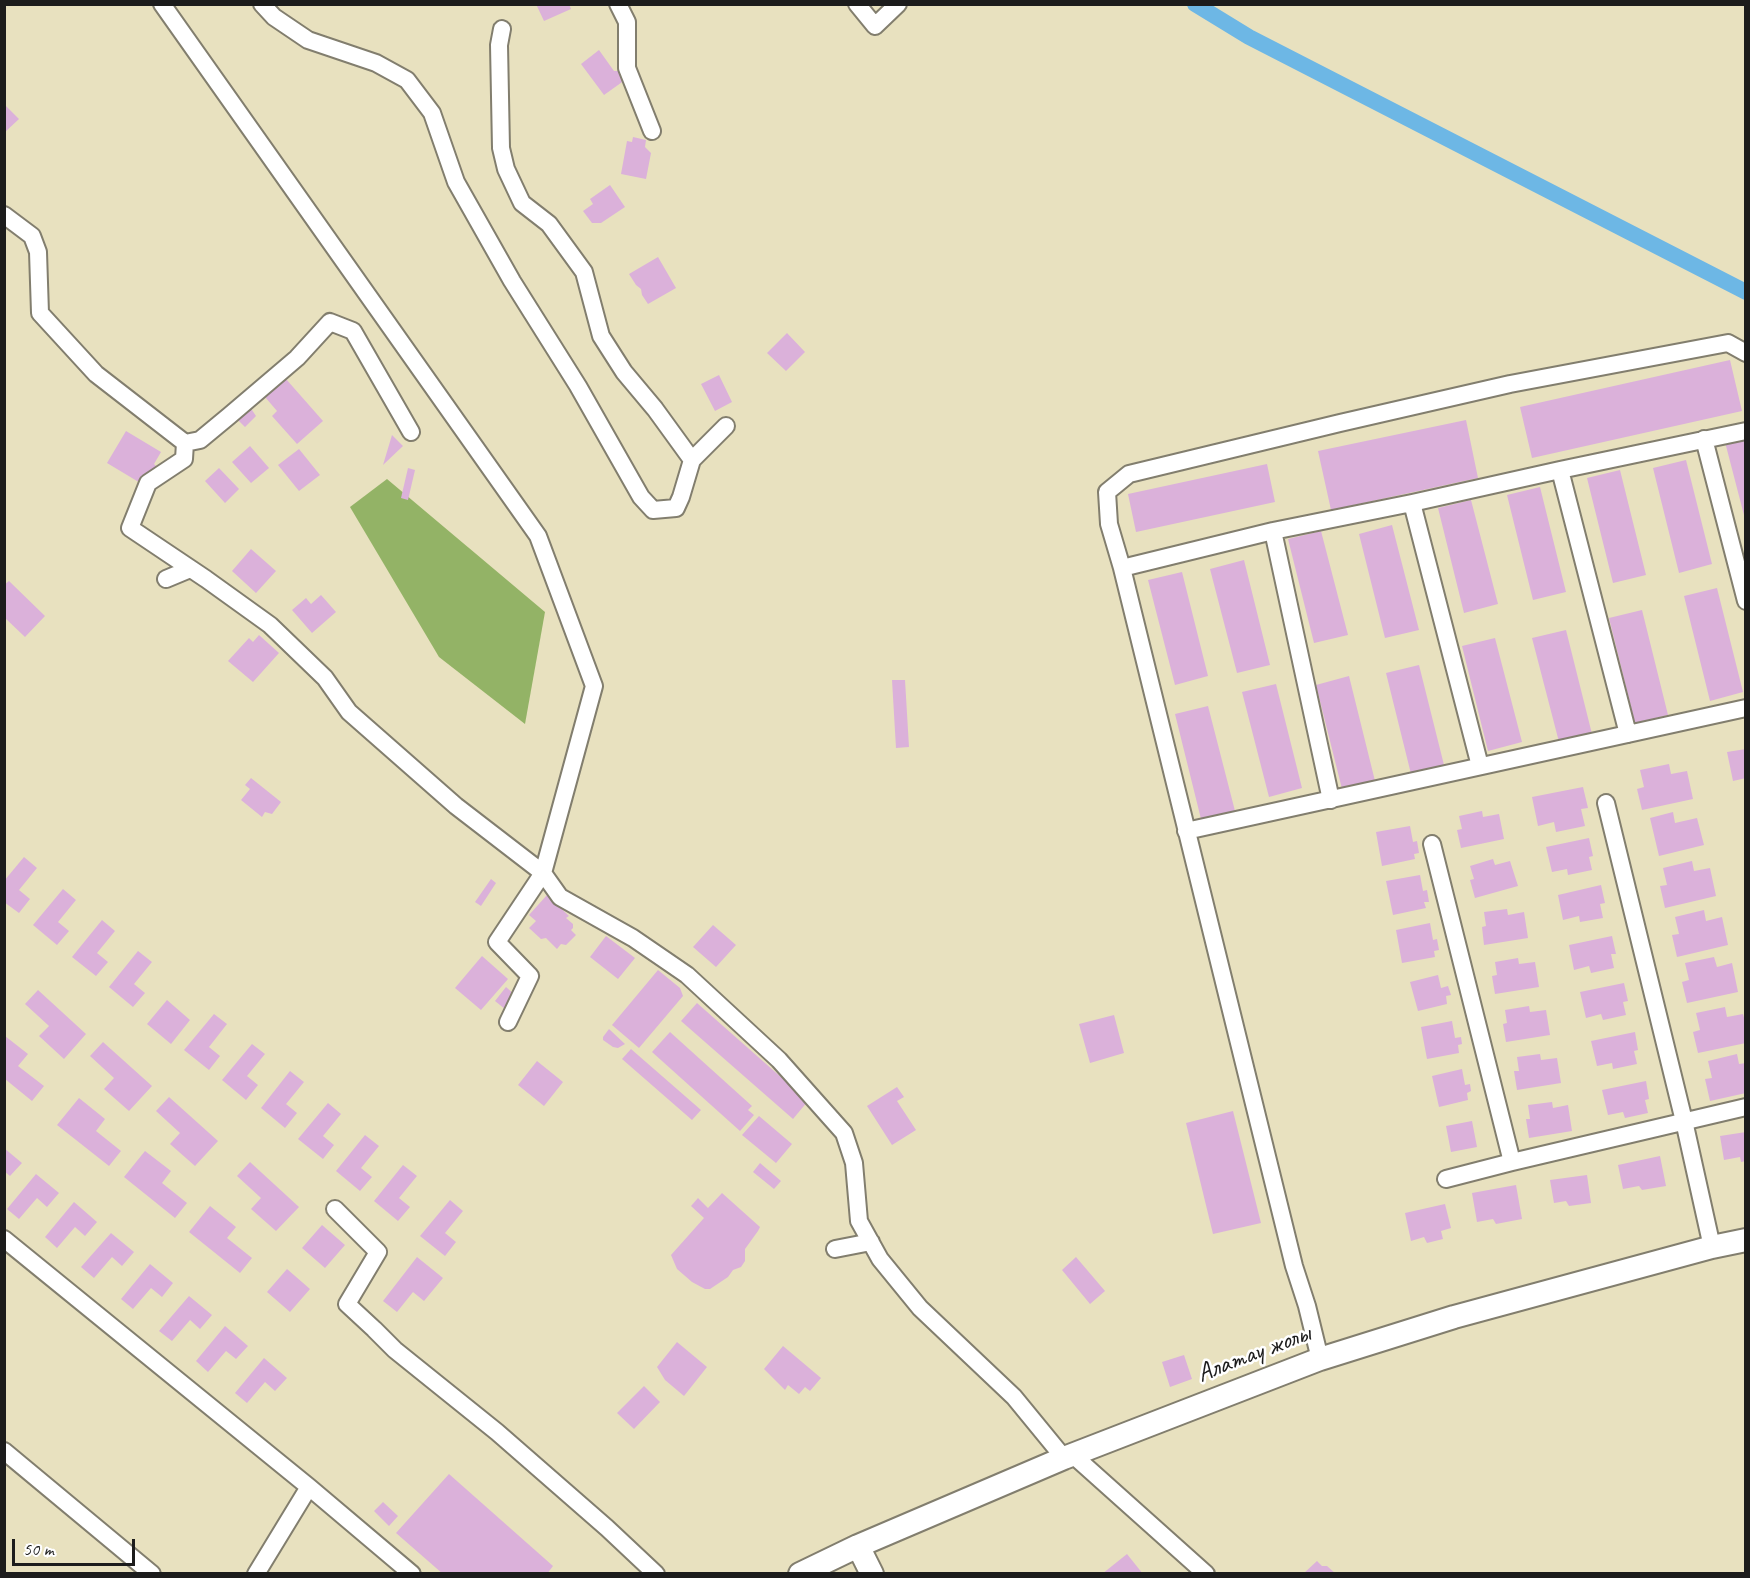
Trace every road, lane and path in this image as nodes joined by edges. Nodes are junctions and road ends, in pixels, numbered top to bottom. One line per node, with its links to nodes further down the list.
1 (162, 4): 30 (street)
2 (262, 4): 15 (street)
3 (618, 4): 7 (street)
4 (857, 4): 5 (street)
5 (898, 4)
6 (502, 29): 15 (street)
7 (652, 131)
8 (4, 215): 14 (street)
9 (1746, 353): 20 (street)
10 (726, 426): 15 (street)
11 (1746, 430): 13 (street)
12 (411, 432): 14 (street)
13 (1704, 439): 16 (street); 22 (street)
14 (185, 443): 19 (street)
15 (692, 460)
16 (1560, 470): 17 (street); 24 (street)
17 (1412, 503): 18 (street); 25 (street)
18 (1273, 531): 20 (street); 26 (street)
19 (190, 568): 21 (street); 30 (street)
20 (1122, 568): 28 (street)
21 (166, 579)
22 (1746, 601)
23 (1746, 708): 24 (street)
24 (1628, 734): 25 (street)
25 (1480, 766): 26 (street)
26 (1331, 800): 28 (street)
27 (1606, 803): 33 (street)
28 (1186, 831): 42 (street)
29 (1432, 844): 34 (street)
30 (543, 873): 31 (street); 39 (street)
31 (508, 1022)
32 (1746, 1107): 33 (street)
33 (1684, 1121): 34 (street); 40 (street)
34 (1512, 1162): 35 (street)
35 (1446, 1179)
36 (335, 1209): 50 (street)
37 (4, 1239): 45 (street)
38 (1746, 1240): 40 (main road, Алатау жолы)
39 (871, 1242): 41 (street); 44 (street)
40 (1712, 1247): 42 (main road, Алатау жолы)
41 (835, 1249)
42 (1320, 1359): 44 (main road, Алатау жолы)
43 (4, 1451): 47 (street)
44 (1069, 1457): 46 (main road, Алатау жолы); 53 (street)
45 (309, 1487): 48 (street); 49 (street)
46 (858, 1546): 51 (main road, Алатау жолы); 52 (main road)
47 (152, 1574)
48 (256, 1574)
49 (412, 1574)
50 (656, 1574)
51 (800, 1574)
52 (872, 1574)
53 (1206, 1574)

